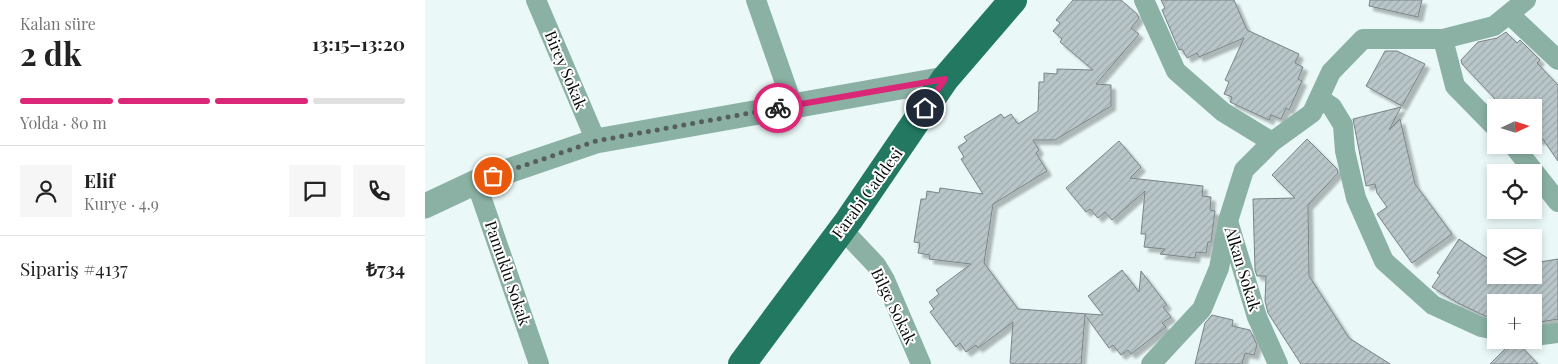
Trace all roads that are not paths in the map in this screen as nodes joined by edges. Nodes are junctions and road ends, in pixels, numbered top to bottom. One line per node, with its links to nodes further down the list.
1 (536, 0): 13 (street, Birey Sokak)
2 (756, 0): 11 (street)
3 (1013, 0): 9 (main road, Farabi Caddesi)
4 (1144, 0): 14 (street)
5 (1525, 0): 6 (street, Alkan Sokak)
6 (1509, 14): 7 (street, Alkan Sokak); 8 (street)
7 (1443, 39): 10 (street, Alkan Sokak); 12 (street)
8 (1558, 60)
9 (945, 79): 11 (street); 20 (main road, Farabi Caddesi)
10 (1319, 98): 14 (street, Alkan Sokak); 21 (street)
11 (793, 106): 13 (street)
12 (1487, 119)
13 (596, 141): 16 (street)
14 (1272, 142): 19 (street, Alkan Sokak)
15 (1520, 154): 17 (street)
16 (476, 182): 18 (street); 25 (street, Pamuklu Sokak)
17 (1558, 202)
18 (425, 206)
19 (1228, 221): 24 (street); 28 (street, Alkan Sokak)
20 (842, 229): 26 (main road, Farabi Caddesi); 27 (street, Bilge Sokak)
21 (1487, 328)
22 (1558, 332): 23 (street)
23 (1542, 335)
24 (1161, 359)
25 (539, 364)
26 (742, 364)
27 (921, 364)
28 (1278, 364)

